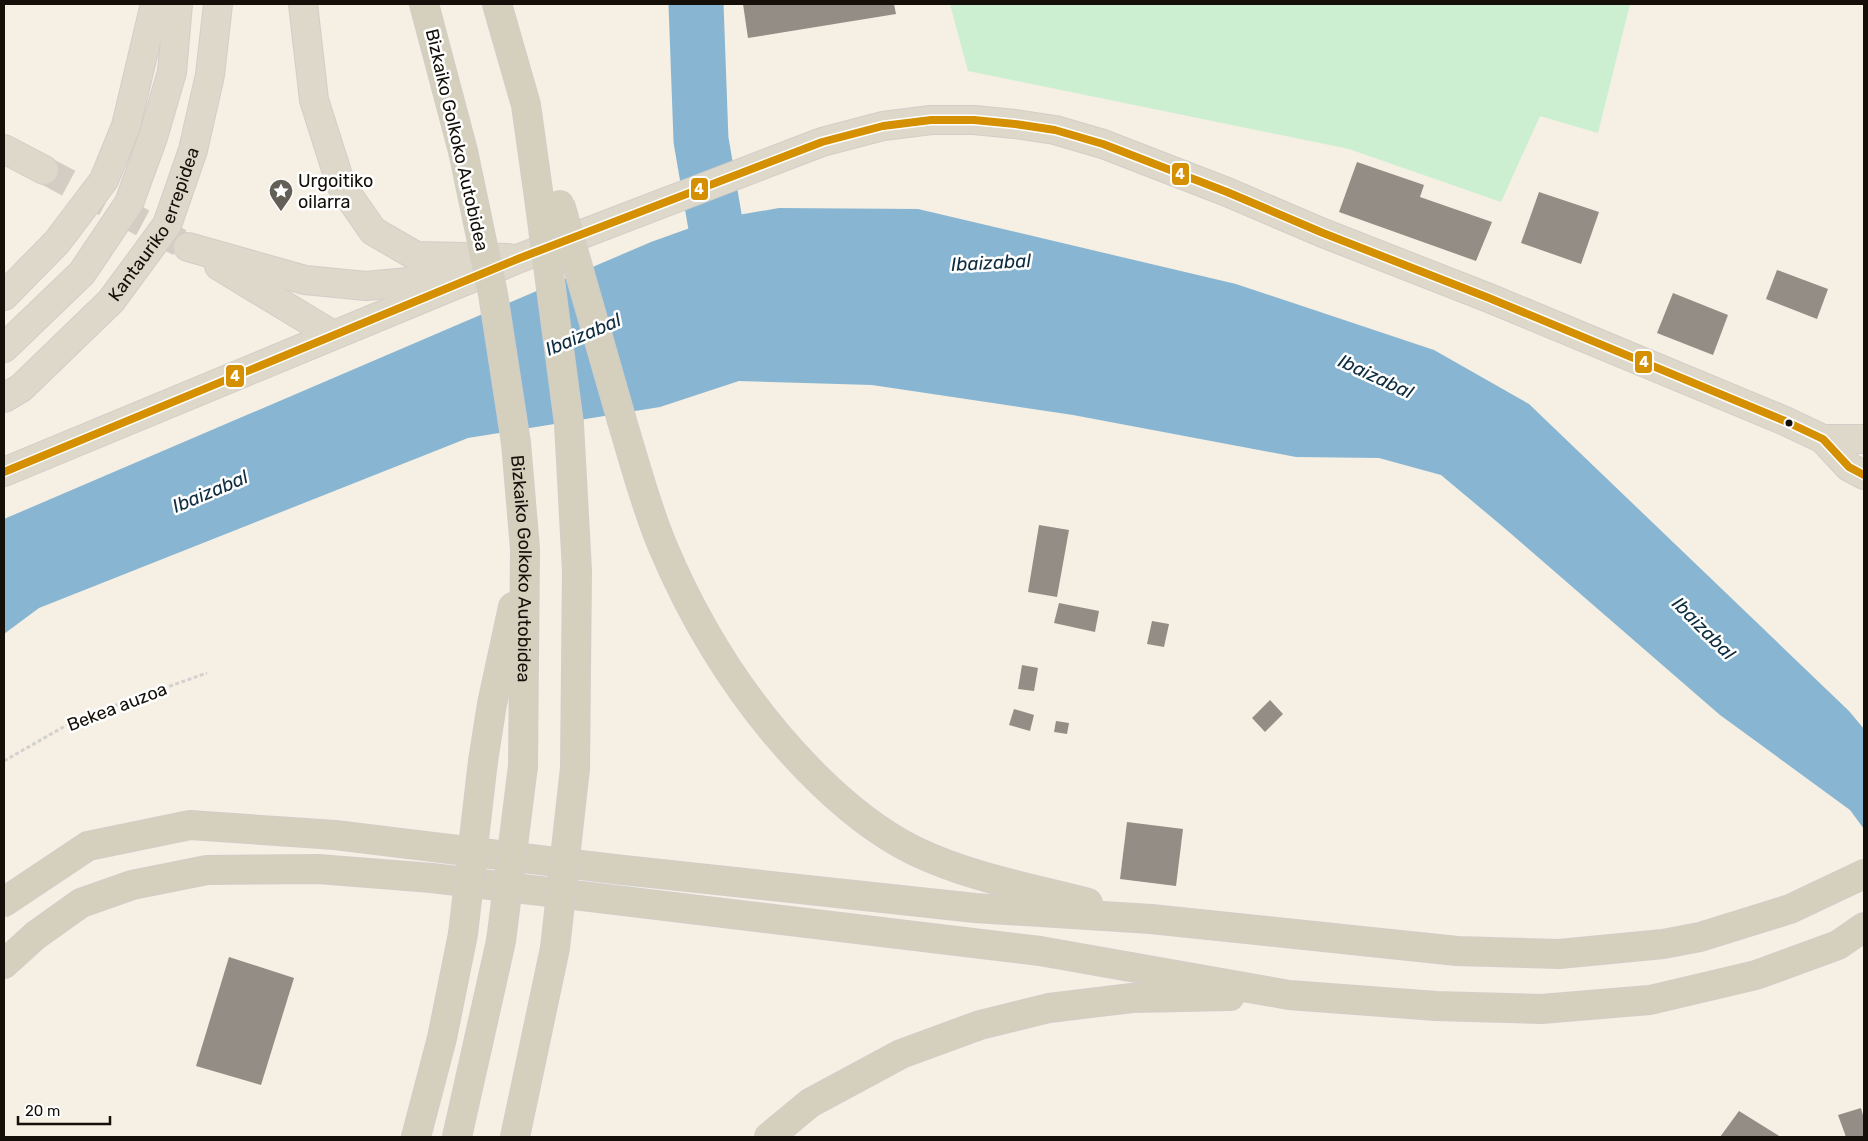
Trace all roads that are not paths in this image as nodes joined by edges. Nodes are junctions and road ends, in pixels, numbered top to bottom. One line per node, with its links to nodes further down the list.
1 (155, 4): 11 (highway)
2 (178, 4): 13 (highway, Kantauriko errepidea)
3 (218, 4): 14 (highway, Kantauriko errepidea)
4 (303, 4): 10 (highway)
5 (424, 4): 19 (highway, Bizkaiko Golkoko Autobidea, bridge)
6 (497, 4): 9 (highway)
7 (4, 149): 8 (highway)
8 (44, 170)
9 (550, 205): 22 (highway, bridge); 28 (highway, bridge)
10 (520, 258): 12 (highway); 12 (highway); 16 (highway)
11 (4, 296)
12 (333, 335): 17 (highway)
13 (4, 348)
14 (4, 398)
15 (1864, 438): 16 (highway)
16 (1823, 439): 18 (highway)
17 (4, 472)
18 (1864, 475)
19 (525, 549): 26 (highway, bridge); 27 (highway, Bizkaiko Golkoko Autobidea, bridge)
20 (1864, 874): 22 (highway)
21 (4, 902): 22 (highway)
22 (1150, 919)
23 (1864, 927): 25 (highway)
24 (4, 964): 25 (highway)
25 (1289, 994): 29 (highway)
26 (416, 1137)
27 (457, 1137)
28 (515, 1137)
29 (769, 1137)

